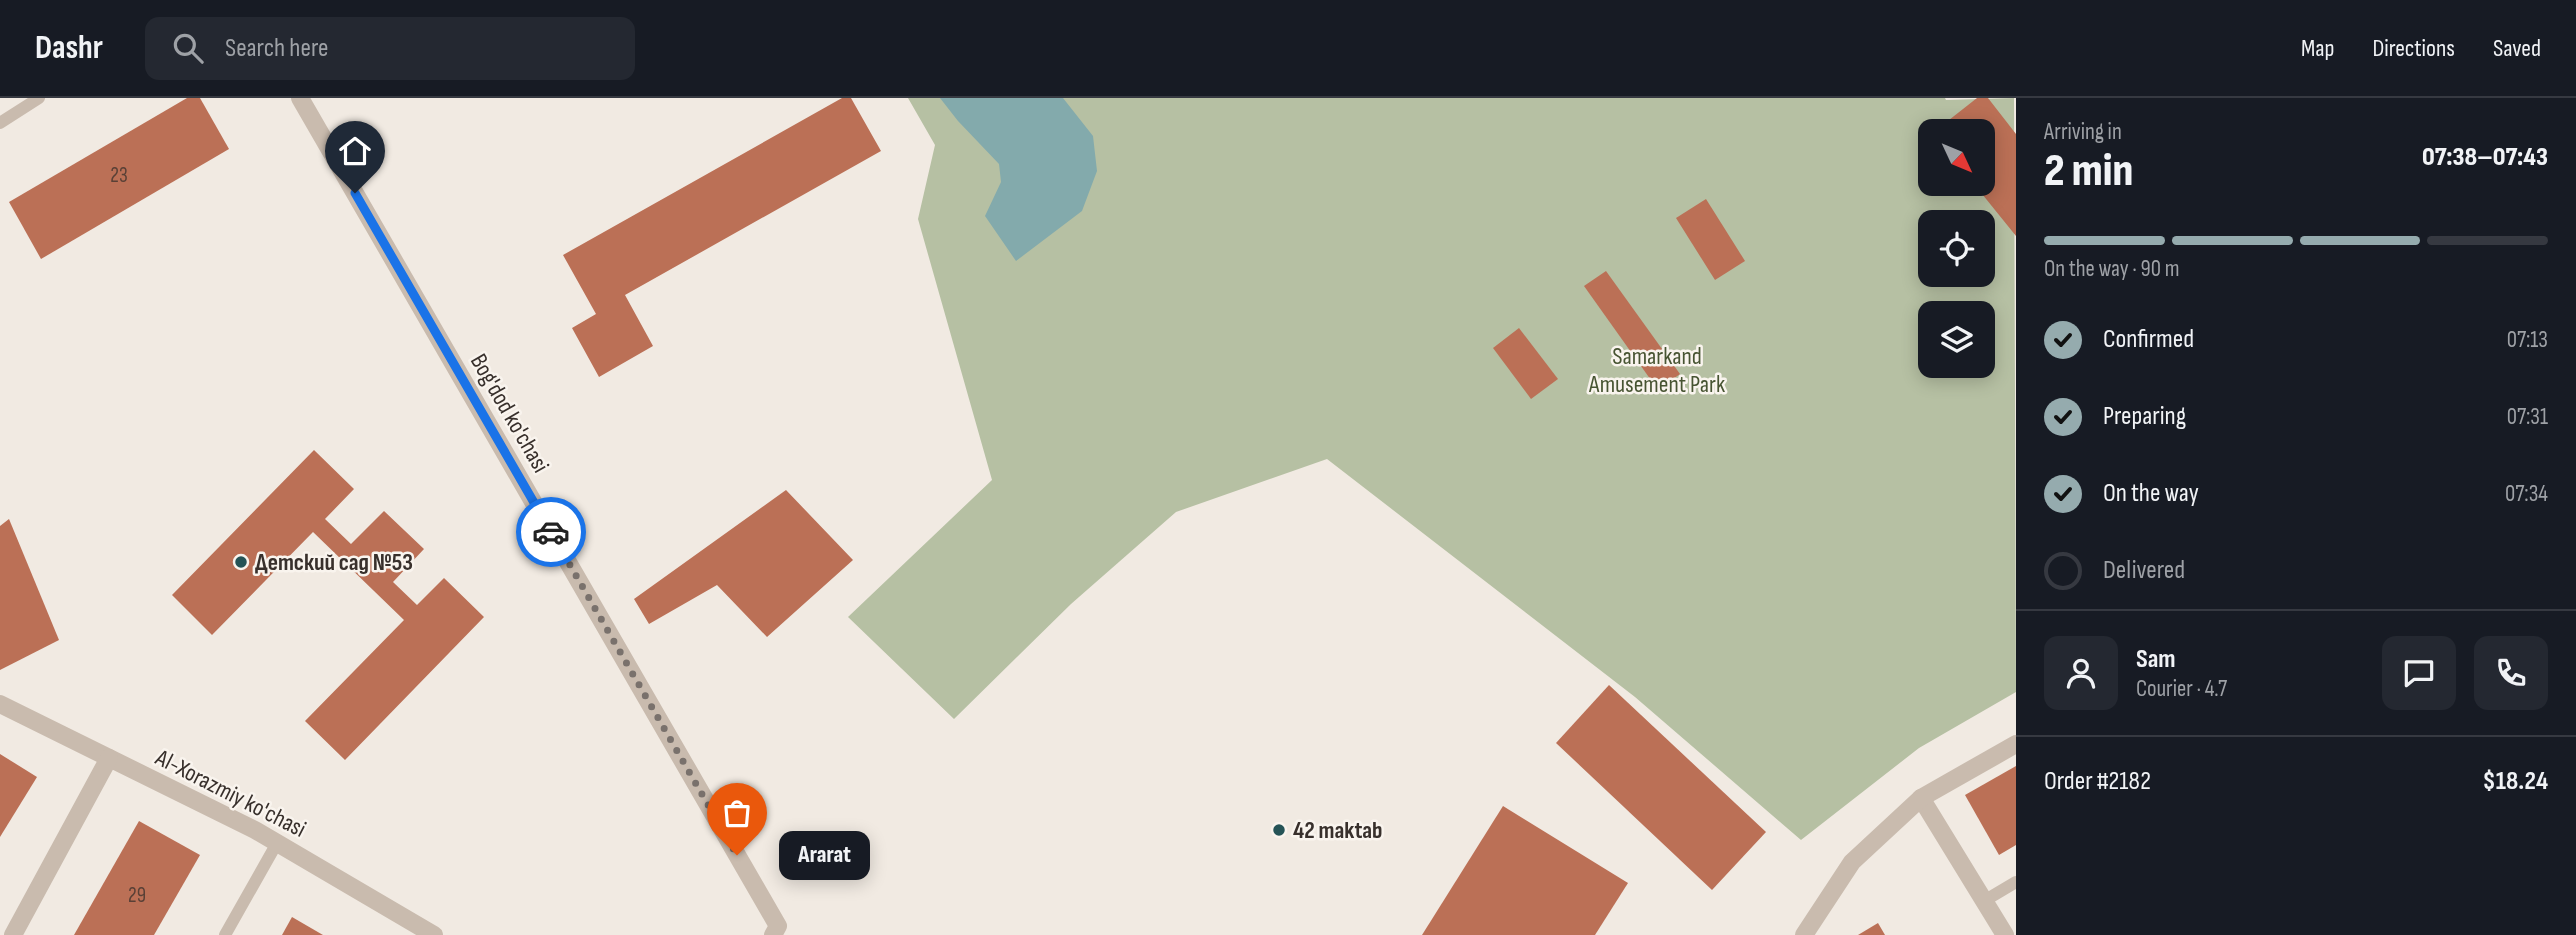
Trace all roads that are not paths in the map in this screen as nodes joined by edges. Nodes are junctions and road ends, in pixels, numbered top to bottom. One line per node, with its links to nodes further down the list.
1 (39, 98): 3 (lane)
2 (300, 98): 14 (street, Bog'dod ko'chasi)
3 (0, 124)
4 (0, 704): 6 (street, Al-Xorazmiy ko'chasi)
5 (2016, 744): 7 (street)
6 (109, 758): 8 (street, Al-Xorazmiy ko'chasi); 11 (street)
7 (1920, 798): 10 (street); 15 (street)
8 (277, 842): 12 (lane); 13 (street, Al-Xorazmiy ko'chasi)
9 (2016, 882): 10 (lane)
10 (1984, 901): 16 (street)
11 (13, 935)
12 (225, 935)
13 (434, 935)
14 (773, 935)
15 (1804, 935)
16 (2005, 935)

